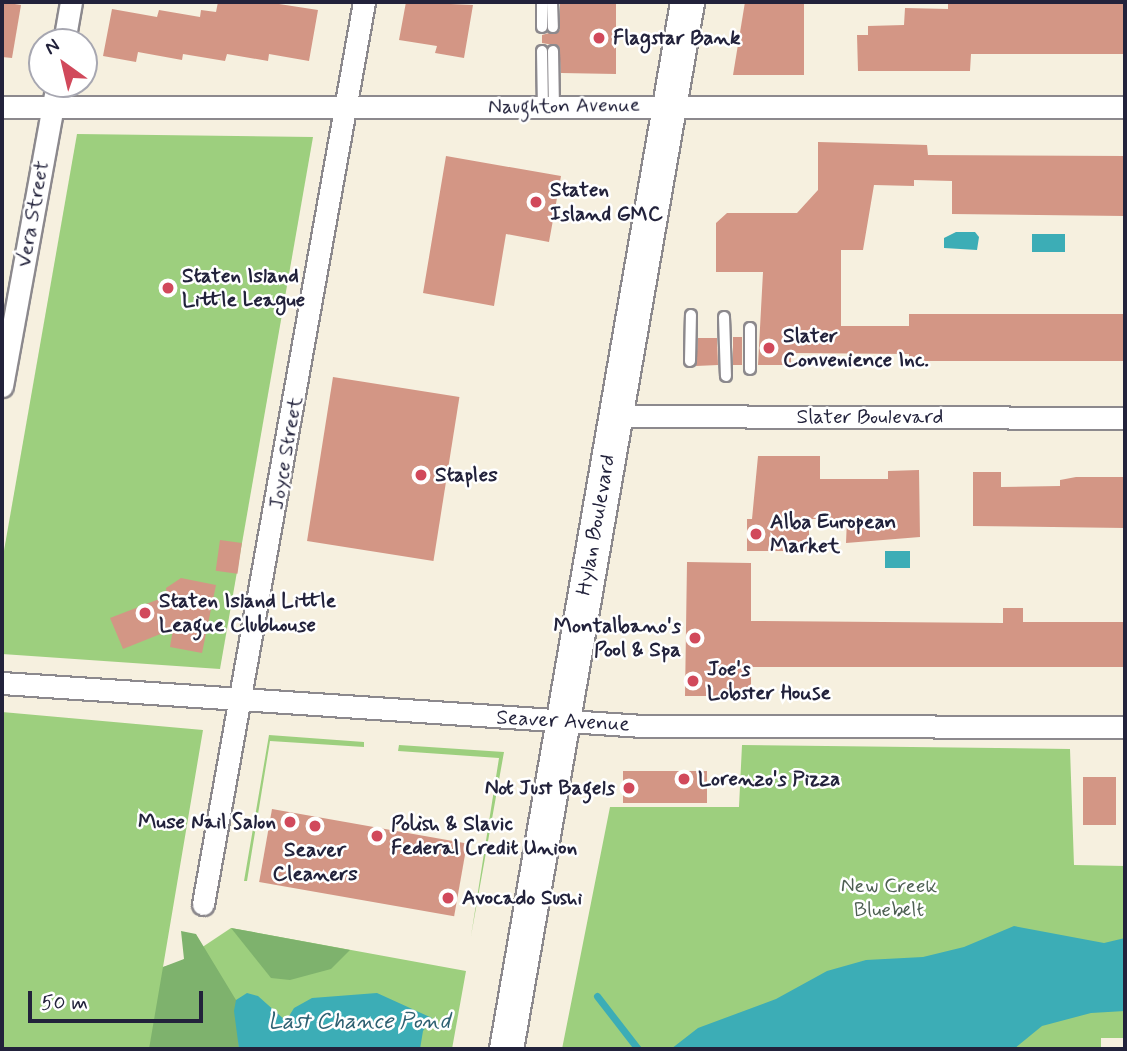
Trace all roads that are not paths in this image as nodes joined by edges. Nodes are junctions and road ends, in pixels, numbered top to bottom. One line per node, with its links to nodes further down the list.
1 (71, 2): 6 (street)
2 (364, 2): 13 (street, Joyce Street)
3 (542, 2): 4 (lane)
4 (552, 2)
5 (687, 2): 9 (main road, Hylan Boulevard)
6 (66, 28)
7 (548, 51): 14 (lane)
8 (55, 98): 11 (street, Vera Street)
9 (669, 105): 12 (street, Naughton Avenue); 14 (street, Naughton Avenue); 23 (main road, Hylan Boulevard)
10 (2, 107): 11 (street, Naughton Avenue)
11 (53, 107): 13 (street, Naughton Avenue); 19 (street, Vera Street)
12 (1125, 107)
13 (346, 108): 14 (street, Naughton Avenue); 26 (street, Joyce Street)
14 (549, 108)
15 (691, 315): 18 (lane)
16 (724, 317): 21 (lane)
17 (750, 328): 20 (lane)
18 (690, 360)
19 (4, 361): 22 (street, Vera Street)
20 (750, 369)
21 (726, 376)
22 (2, 386)
23 (614, 416): 24 (street, Slater Boulevard); 27 (main road, Hylan Boulevard)
24 (1125, 418)
25 (2, 683): 26 (street, Seaver Avenue)
26 (242, 701): 27 (street, Seaver Avenue); 29 (street, Joyce Street)
27 (561, 722): 28 (street, Seaver Avenue); 30 (main road, Hylan Boulevard)
28 (1125, 727)
29 (203, 904)
30 (506, 1049)

